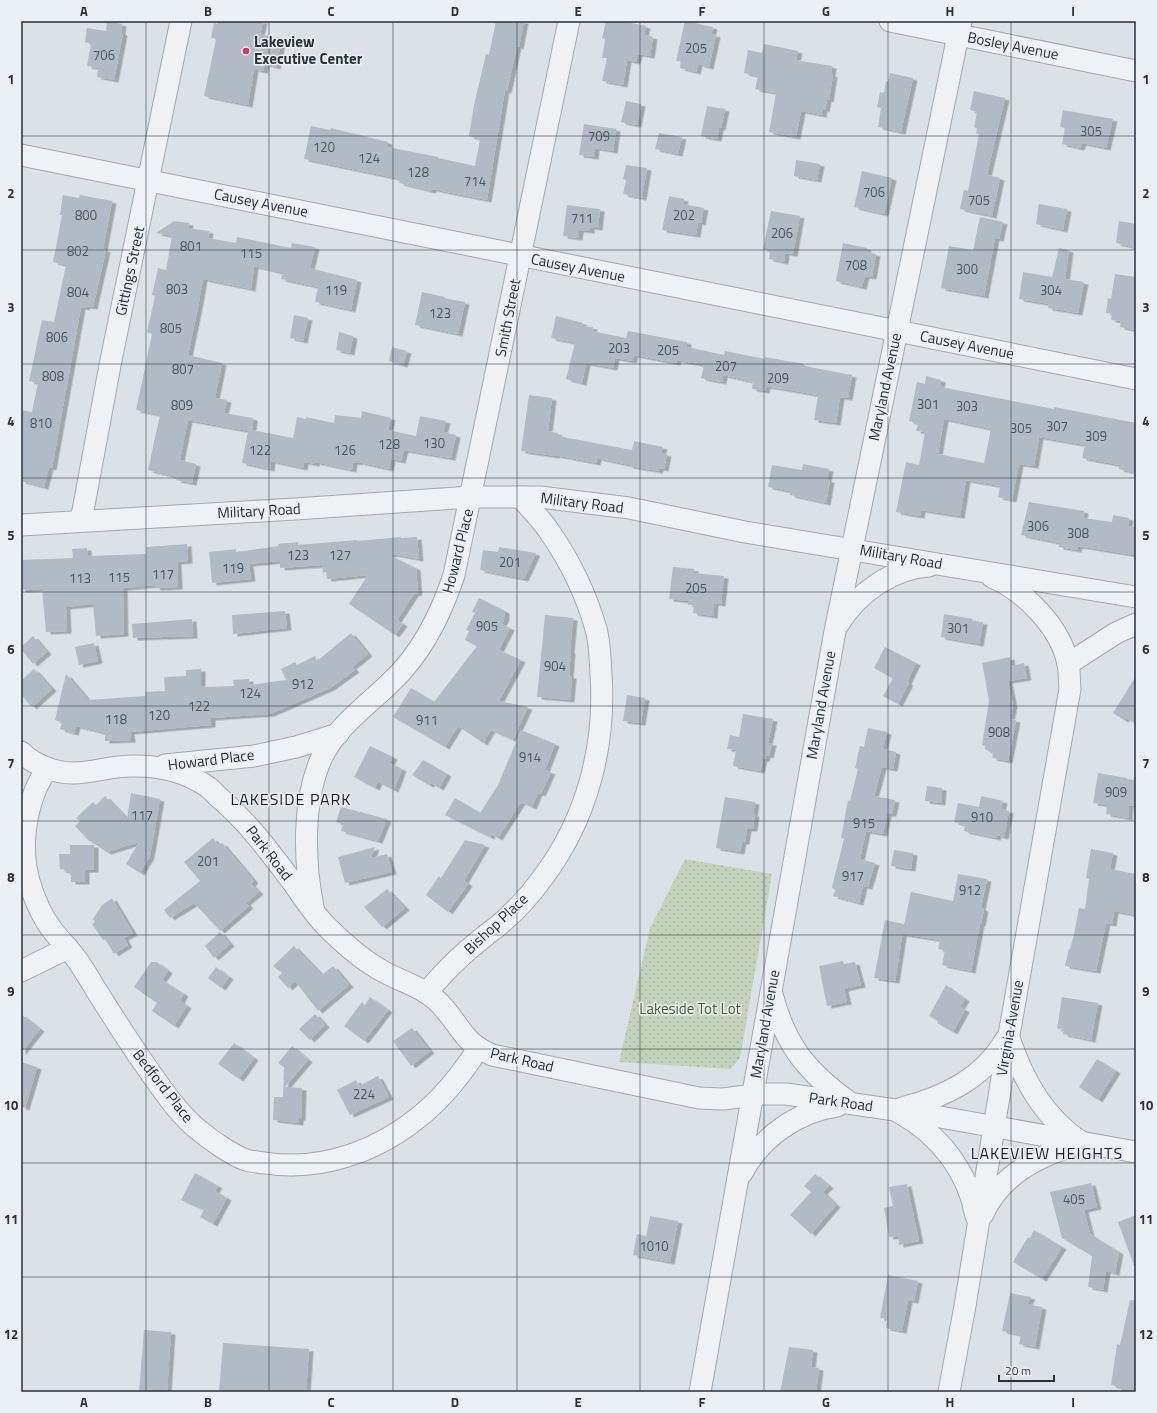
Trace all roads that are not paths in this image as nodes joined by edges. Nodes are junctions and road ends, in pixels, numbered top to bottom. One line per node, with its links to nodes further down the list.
1 (181, 21): 7 (street, Gittings Street)
2 (568, 21): 8 (street, Smith Street)
3 (890, 21): 4 (street, Bosley Avenue)
4 (960, 28): 5 (street, Bosley Avenue); 9 (street, Maryland Avenue)
5 (1136, 71)
6 (21, 155): 7 (street, Causey Avenue)
7 (149, 180): 8 (street, Causey Avenue); 13 (street, Gittings Street)
8 (520, 256): 9 (street, Causey Avenue); 12 (street, Smith Street)
9 (897, 331): 10 (street, Causey Avenue); 15 (street, Maryland Avenue)
10 (1136, 379)
11 (520, 496): 12 (street, Military Road); 15 (street, Military Road); 31 (street, Bishop Place)
12 (471, 497): 13 (street, Military Road); 22 (street, Howard Place)
13 (80, 521): 14 (street, Military Road)
14 (21, 524)
15 (851, 549): 16 (street, Military Road); 20 (street, Maryland Avenue)
16 (946, 565): 17 (street, Military Road); 20 (street)
17 (977, 570): 18 (street, Military Road); 21 (street, Virginia Avenue)
18 (1136, 597)
19 (1136, 624): 21 (street)
20 (834, 631): 30 (street, Maryland Avenue)
21 (1068, 664): 32 (street, Virginia Avenue)
22 (338, 734): 24 (street, Howard Place); 27 (street, Howard Place)
23 (21, 752): 25 (street, Park Road)
24 (155, 766): 25 (street, Park Road); 27 (street, Park Road)
25 (47, 768): 26 (street, Bedford Place)
26 (24, 817): 28 (street, Bedford Place)
27 (314, 913): 31 (street, Park Road)
28 (68, 948): 29 (street); 33 (street, Bedford Place)
29 (21, 971)
30 (771, 989): 34 (street, Maryland Avenue); 35 (street)
31 (426, 993): 33 (street, Park Road)
32 (1009, 1036): 36 (street); 37 (street, Virginia Avenue); 38 (street)
33 (478, 1048): 34 (street, Park Road)
34 (753, 1095): 35 (street, Park Road); 40 (street, Maryland Avenue)
35 (851, 1104): 36 (street, Park Road); 40 (street)
36 (894, 1110): 37 (street, Park Road); 41 (street)
37 (994, 1127): 38 (street, Park Road); 41 (street, Virginia Avenue)
38 (1083, 1143): 39 (street, Park Road); 41 (street)
39 (1135, 1152)
40 (737, 1181): 42 (street, Maryland Avenue)
41 (978, 1227): 43 (street, Virginia Avenue)
42 (700, 1392)
43 (949, 1392)

